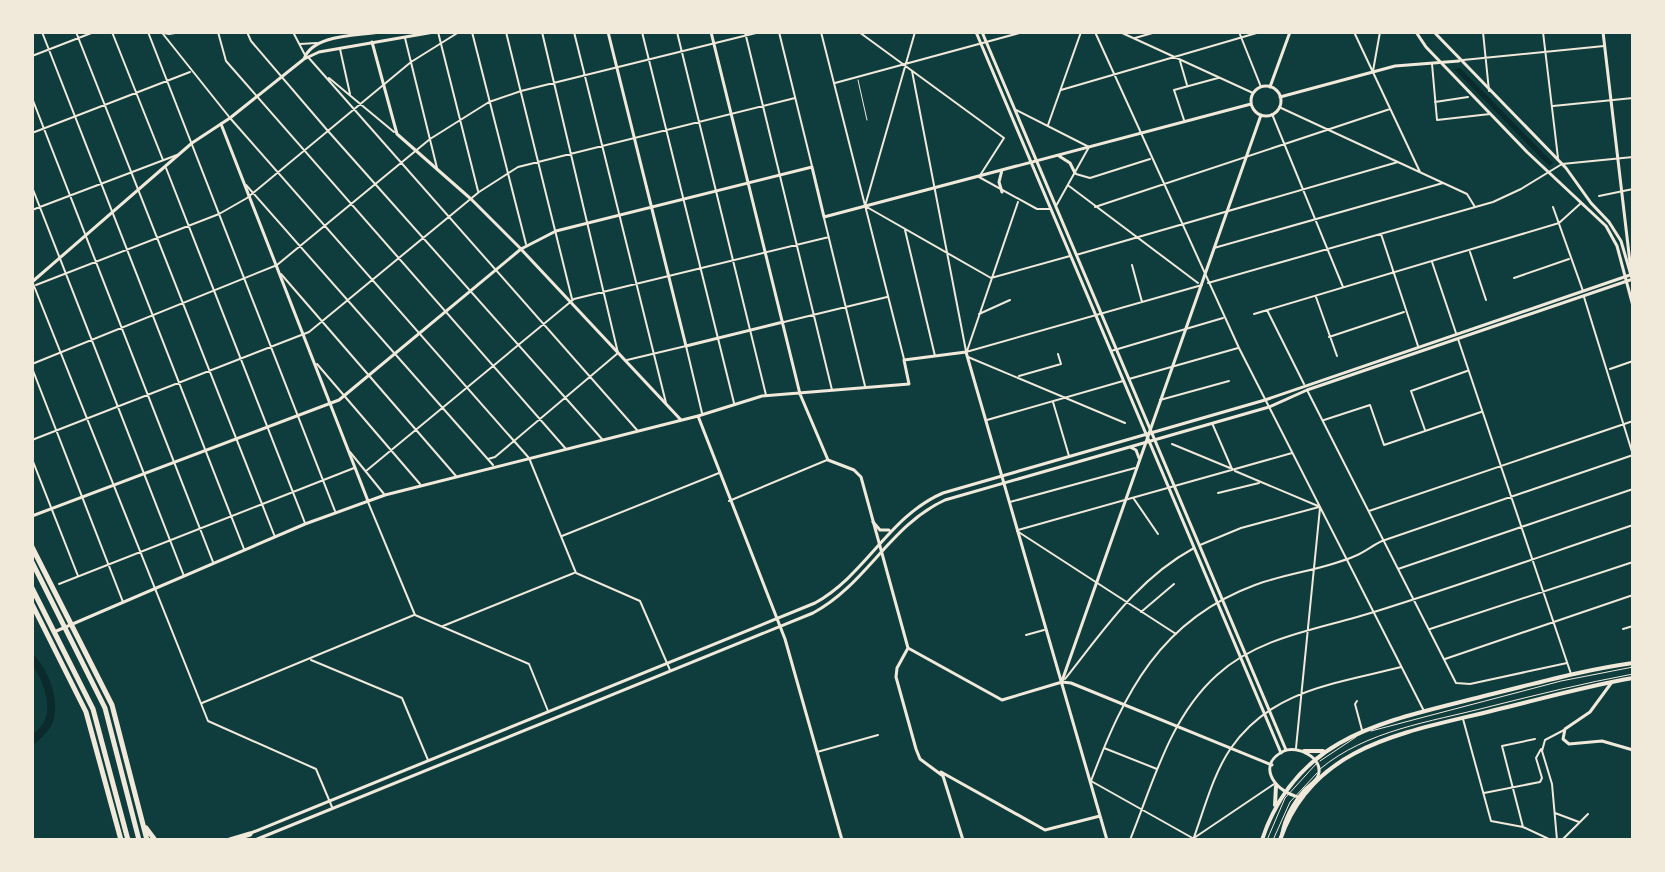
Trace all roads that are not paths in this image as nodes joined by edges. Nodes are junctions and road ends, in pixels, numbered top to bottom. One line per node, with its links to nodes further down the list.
1 (42, 32): 63 (street)
2 (76, 32): 51 (street)
3 (94, 32): 51 (street)
4 (112, 32): 97 (street)
5 (148, 32): 87 (street)
6 (158, 32): 47 (street)
7 (181, 32): 47 (street)
8 (218, 32): 100 (street)
9 (247, 32): 84 (street)
10 (293, 32): 57 (street)
11 (331, 32): 54 (street)
12 (379, 32): 46 (street)
13 (401, 32): 53 (street)
14 (436, 32): 49 (street); 59 (street)
15 (459, 32): 59 (street)
16 (472, 32): 107 (street)
17 (506, 32): 95 (street)
18 (542, 32): 88 (street)
19 (574, 32): 83 (street)
20 (608, 32): 77 (street)
21 (642, 32): 70 (street)
22 (677, 32): 64 (street)
23 (711, 32): 60 (street)
24 (760, 32): 48 (street)
25 (779, 32): 104 (street)
26 (821, 32): 89 (street)
27 (859, 32): 76 (street)
28 (915, 32): 76 (street)
29 (976, 32): 56 (street)
30 (982, 32): 56 (street)
31 (1023, 32): 56 (street)
32 (1081, 32): 94 (street)
33 (1095, 32): 81 (street)
34 (1120, 32): 52 (street)
35 (1156, 32): 52 (street)
36 (1239, 32): 50 (street)
37 (1260, 32): 50 (street)
38 (1290, 32): 93 (street)
39 (1354, 32): 80 (street)
40 (1380, 32): 80 (street)
41 (1416, 32): 75 (street)
42 (1434, 32): 72 (street)
43 (1483, 32): 69 (street)
44 (1543, 32): 65 (street)
45 (1603, 32): 61 (street)
46 (368, 33): 54 (street); 55 (street)
47 (163, 34): 79 (street)
48 (745, 34): 60 (street); 112 (street)
49 (405, 37): 53 (street); 73 (street)
50 (1241, 37): 67 (street); 92 (street)
51 (78, 38): 63 (street); 110 (street)
52 (1133, 38): 67 (street)
53 (393, 39): 55 (street)
54 (334, 40): 58 (street)
55 (372, 42): 62 (street); 90 (street)
56 (984, 42): 76 (street); 117 (street); 155 (street)
57 (299, 43): 58 (street); 68 (street)
58 (318, 43): 68 (street)
59 (441, 43): 73 (street); 124 (street)
60 (713, 43): 64 (street); 118 (street)
61 (1605, 46): 65 (street); 106 (street)
62 (339, 48): 68 (street); 99 (street)
63 (49, 49): 66 (street); 122 (street)
64 (682, 51): 70 (street); 125 (street)
65 (1546, 52): 69 (street); 114 (street)
66 (32, 56)
67 (1174, 56): 71 (street); 81 (street)
68 (305, 57): 82 (street); 84 (street)
69 (1486, 58): 72 (street); 96 (street)
70 (649, 59): 77 (street); 131 (street)
71 (1180, 59): 86 (street); 91 (street)
72 (1457, 61): 75 (street); 96 (street)
73 (411, 62): 90 (street); 138 (street)
74 (1432, 63): 75 (street); 80 (street); 108 (street)
75 (1444, 63): 120 (street)
76 (904, 64): 78 (street); 85 (street); 195 (street)
77 (617, 67): 83 (street); 137 (street)
78 (912, 70): 170 (street); 178 (street)
79 (191, 71): 87 (street); 123 (street)
80 (1373, 72): 101 (street); 115 (street)
81 (1114, 74): 94 (street); 135 (street)
82 (324, 75): 99 (street); 116 (street)
83 (585, 75): 88 (street); 141 (street)
84 (281, 76): 100 (street); 133 (street)
85 (857, 77): 89 (street); 126 (lane)
86 (1220, 78): 91 (street); 98 (street)
87 (167, 80): 97 (street); 139 (street)
88 (554, 83): 95 (street); 145 (street)
89 (834, 83): 195 (street)
90 (383, 84): 109 (street); 136 (street)
91 (1187, 87): 127 (street)
92 (1261, 87): 93 (street); 98 (street)
93 (1270, 87): 101 (street)
94 (1061, 90): 129 (street)
95 (521, 91): 107 (street); 154 (street)
96 (1489, 91): 153 (street)
97 (136, 92): 110 (street); 152 (street)
98 (1253, 93): 111 (street)
99 (350, 94): 109 (street)
100 (256, 97): 123 (street); 144 (street)
101 (1280, 97): 113 (street)
102 (1468, 97): 108 (street)
103 (32, 98): 130 (street)
104 (795, 98): 112 (street); 160 (street)
105 (1633, 98): 106 (street)
106 (1611, 101): 114 (street); 151 (street)
107 (489, 102): 124 (street); 165 (street)
108 (1435, 102): 120 (street)
109 (361, 103): 116 (street); 136 (street)
110 (106, 104): 122 (street); 163 (street)
111 (1251, 104): 121 (street); 127 (street)
112 (763, 106): 118 (street); 169 (street)
113 (1279, 107): 119 (street); 132 (street)
114 (1552, 107): 153 (street)
115 (1390, 109): 132 (street); 166 (street)
116 (353, 110): 133 (street); 157 (street)
117 (1015, 110): 129 (street); 155 (street)
118 (731, 113): 125 (street); 171 (street)
119 (1272, 114): 121 (street); 140 (street)
120 (1491, 114): 167 (street)
121 (1261, 115): 148 (street)
122 (75, 116): 130 (street); 173 (street)
123 (230, 118): 128 (street); 164 (street)
124 (460, 118): 138 (street); 184 (street)
125 (699, 120): 131 (street); 182 (street)
126 (867, 120)
127 (1184, 122): 135 (street)
128 (221, 124): 139 (street); 187 (street)
129 (1047, 126): 142 (street)
130 (44, 128): 134 (street); 186 (street)
131 (666, 129): 137 (street); 189 (street)
132 (1328, 130): 140 (street); 156 (street)
133 (328, 131): 144 (street); 174 (street)
134 (32, 133)
135 (1140, 133): 142 (street); 150 (street)
136 (397, 134): 143 (street)
137 (634, 137): 141 (street); 194 (street)
138 (430, 139): 143 (street); 161 (street)
139 (192, 144): 146 (street); 204 (street)
140 (1285, 144): 148 (street); 179 (street)
141 (602, 145): 145 (street); 205 (street)
142 (1089, 147): 147 (street); 168 (street)
143 (416, 151): 157 (street); 161 (street)
144 (303, 152): 164 (street); 193 (street)
145 (571, 153): 154 (street); 209 (street)
146 (180, 154): 152 (street); 159 (street)
147 (1057, 155): 155 (street); 168 (street)
148 (1246, 157): 175 (street); 202 (street)
149 (1633, 157): 151 (street)
150 (1151, 159): 168 (street); 175 (street)
151 (1618, 159): 158 (street); 183 (street)
152 (163, 160): 163 (street)
153 (1558, 160): 158 (street)
154 (538, 161): 165 (street); 217 (street)
155 (1034, 162): 162 (street); 200 (street)
156 (1398, 162): 166 (street); 179 (street)
157 (401, 163): 174 (street); 206 (street)
158 (1562, 164): 167 (street); 252 (street)
159 (165, 167): 181 (street); 212 (street)
160 (812, 167): 169 (street); 207 (street)
161 (437, 169): 190 (street)
162 (1002, 170): 170 (street); 185 (street)
163 (131, 172): 173 (street); 181 (street)
164 (278, 172): 187 (street); 214 (street)
165 (507, 172): 184 (street); 226 (street)
166 (1420, 172): 172 (street)
167 (1548, 172): 192 (street); 198 (street)
168 (1075, 173): 176 (street)
169 (780, 175): 171 (street); 224 (street)
170 (979, 177): 178 (street); 185 (street)
171 (747, 182): 182 (street); 232 (street)
172 (1443, 183): 198 (street); 208 (street)
173 (100, 184): 186 (street); 203 (street)
174 (376, 184): 193 (street); 223 (street)
175 (1163, 185): 197 (street); 213 (street)
176 (1068, 186): 197 (street); 200 (street)
177 (32, 187): 196 (street)
178 (935, 188): 195 (street); 233 (street)
179 (1303, 189): 202 (street); 208 (street)
180 (1633, 189): 183 (street)
181 (139, 190): 203 (street); 220 (street)
182 (715, 190): 189 (street); 238 (street)
183 (1622, 191): 188 (street); 215 (street)
184 (479, 192): 190 (street)
185 (1002, 192): 191 (street)
186 (70, 195): 196 (street); 219 (street)
187 (251, 195): 204 (street); 225 (street); 241 (street)
188 (1599, 196)
189 (683, 198): 194 (street); 243 (street)
190 (471, 199): 206 (street); 229 (street)
191 (1019, 200): 200 (street); 250 (street)
192 (1581, 203): 210 (street); 253 (street)
193 (351, 205): 214 (street); 237 (street)
194 (651, 206): 205 (street); 249 (street)
195 (865, 206): 207 (street); 216 (street); 265 (street)
196 (40, 207): 201 (street); 235 (street)
197 (1095, 207): 222 (street)
198 (1475, 207): 218 (street)
199 (1553, 207): 210 (street)
200 (1053, 208): 234 (street)
201 (32, 210)
202 (1227, 211): 213 (street); 227 (street)
203 (113, 213): 219 (street); 228 (street)
204 (219, 214): 212 (street); 254 (street)
205 (619, 215): 209 (street); 258 (street)
206 (449, 217): 223 (street); 244 (street)
207 (824, 217): 221 (street)
208 (1315, 219): 227 (street); 230 (street)
209 (588, 222): 217 (street); 262 (street)
210 (1559, 223): 231 (street); 236 (street)
211 (1633, 224): 215 (street)
212 (188, 225): 220 (street); 261 (street)
213 (1181, 225): 222 (street); 248 (street)
214 (325, 226): 225 (street); 255 (street)
215 (1626, 226): 252 (street)
216 (905, 229): 233 (street); 308 (street)
217 (556, 231): 226 (street); 270 (street)
218 (1381, 234): 230 (street); 247 (street)
219 (86, 236): 235 (street); 239 (street)
220 (157, 237): 228 (street); 272 (street)
221 (829, 237): 224 (street); 274 (street)
222 (1136, 237): 234 (street); 259 (street)
223 (424, 238): 237 (street); 263 (street)
224 (797, 244): 232 (street); 281 (street)
225 (300, 246): 241 (street); 267 (street)
226 (526, 246): 229 (street)
227 (1214, 248): 248 (street)
228 (127, 249): 239 (street); 282 (street)
229 (521, 249): 244 (street); 270 (street)
230 (1327, 249): 257 (street); 260 (street)
231 (1469, 250): 240 (street); 269 (street)
232 (764, 252): 238 (street); 285 (street)
233 (946, 253): 250 (street); 307 (street)
234 (1073, 255): 250 (street); 279 (street)
235 (60, 258): 245 (street); 256 (street)
236 (1571, 258): 251 (street); 264 (street)
237 (399, 259): 255 (street); 277 (street)
238 (733, 260): 243 (street); 289 (street)
239 (96, 261): 245 (street); 287 (street)
240 (1432, 262): 247 (street); 292 (street)
241 (277, 265): 246 (street); 254 (street)
242 (1132, 265): 271 (street)
243 (701, 268): 249 (street); 294 (street)
244 (497, 270): 263 (street); 286 (street)
245 (65, 273): 256 (street); 295 (street)
246 (280, 273): 284 (street); 290 (street)
247 (1393, 274): 260 (street); 276 (street)
248 (1204, 275): 257 (street); 259 (street)
249 (669, 276): 258 (street); 297 (street)
250 (991, 278): 278 (street)
251 (1514, 278)
252 (1633, 278): 253 (street)
253 (1626, 279): 264 (street); 273 (street)
254 (245, 280): 261 (street); 298 (street)
255 (373, 280): 267 (street); 291 (street)
256 (33, 282): 302 (street)
257 (1208, 283): 259 (street); 283 (street)
258 (636, 284): 262 (street); 304 (street)
259 (1200, 285): 271 (street); 288 (street)
260 (1343, 288): 266 (street)
261 (214, 292): 272 (street); 310 (street)
262 (604, 292): 270 (street); 303 (street)
263 (471, 293): 277 (street); 296 (street)
264 (1583, 293): 292 (street); 318 (street)
265 (888, 296): 274 (street); 312 (street)
266 (1316, 296): 275 (street); 293 (street)
267 (348, 300): 284 (street); 305 (street)
268 (1010, 300): 278 (street)
269 (1486, 300)
270 (571, 301): 286 (street); 303 (street)
271 (1142, 302): 279 (street)
272 (183, 304): 282 (street); 319 (street)
273 (1633, 306)
274 (844, 308): 281 (street); 328 (street)
275 (1267, 310): 280 (street); 329 (street)
276 (1405, 311): 293 (street); 299 (street)
277 (446, 313): 291 (street); 315 (street)
278 (978, 314): 307 (street)
279 (1098, 314): 301 (street); 307 (street)
280 (1254, 314)
281 (814, 315): 285 (street); 330 (street)
282 (153, 316): 287 (street); 326 (street)
283 (1224, 318): 288 (street); 300 (street)
284 (323, 321): 290 (street); 321 (street)
285 (783, 322): 289 (street); 331 (street)
286 (543, 323): 296 (street); 322 (street)
287 (122, 328): 295 (street); 332 (street)
288 (1185, 329): 301 (street); 317 (street)
289 (751, 330): 294 (street); 334 (street)
290 (304, 334): 298 (street); 314 (street)
291 (420, 334): 305 (street); 327 (street)
292 (1457, 336): 299 (street); 320 (street); 329 (street)
293 (1329, 337): 309 (street)
294 (718, 338): 297 (street); 342 (street)
295 (91, 341): 302 (street); 343 (street)
296 (518, 344): 315 (street); 335 (street)
297 (686, 346): 304 (street); 348 (street)
298 (271, 347): 310 (street); 347 (street)
299 (1418, 347): 329 (street)
300 (1239, 348): 317 (street); 338 (street)
301 (1113, 350): 324 (street)
302 (60, 353): 316 (street); 349 (street)
303 (618, 353): 311 (street); 322 (street)
304 (654, 353): 311 (street); 341 (street)
305 (396, 354): 321 (street); 344 (street)
306 (1058, 354): 323 (street)
307 (967, 355): 308 (street); 323 (street); 352 (street)
308 (935, 356): 312 (street)
309 (1337, 356)
310 (240, 359): 319 (street); 358 (street)
311 (624, 360): 341 (street)
312 (904, 360): 328 (street)
313 (1633, 361): 318 (street)
314 (314, 362): 333 (street); 340 (street)
315 (493, 365): 327 (street); 350 (street)
316 (32, 366): 360 (street)
317 (1172, 367): 324 (street); 337 (street)
318 (1609, 370): 357 (street)
319 (210, 371): 326 (street); 364 (street)
320 (1468, 371): 346 (street); 362 (street)
321 (370, 375): 333 (street); 359 (street)
322 (590, 377): 335 (street); 361 (street)
323 (1016, 377): 336 (street)
324 (1126, 380): 336 (street); 363 (street)
325 (1229, 381): 337 (street)
326 (179, 383): 332 (street); 370 (street)
327 (467, 387): 344 (street); 367 (street)
328 (866, 388): 330 (street)
329 (1306, 388): 338 (street); 345 (street); 353 (street)
330 (832, 391): 331 (street)
331 (800, 394): 334 (street); 382 (street)
332 (148, 395): 343 (street); 383 (street)
333 (344, 396): 340 (street); 371 (street)
334 (766, 396): 342 (street)
335 (566, 398): 350 (street); 365 (street)
336 (1064, 398): 339 (street); 355 (street)
337 (1160, 400): 363 (street)
338 (1265, 400): 345 (street); 363 (street)
339 (1053, 401): 352 (street); 376 (street)
340 (330, 403): 347 (street); 373 (street)
341 (666, 404): 351 (street)
342 (735, 404): 348 (street)
343 (116, 407): 349 (street); 390 (street)
344 (442, 407): 359 (street); 381 (street)
345 (1269, 407): 356 (street); 374 (street)
346 (1482, 411): 362 (street); 385 (street)
347 (297, 415): 358 (street); 394 (street)
348 (700, 415): 351 (street); 391 (street)
349 (87, 419): 360 (street); 398 (street)
350 (540, 419): 367 (street); 372 (street)
351 (681, 420): 361 (street)
352 (985, 420): 392 (street)
353 (1323, 421): 362 (street); 415 (street)
354 (1633, 421): 357 (street)
355 (1125, 423)
356 (1212, 423): 363 (street); 388 (street)
357 (1624, 424): 375 (street); 385 (street)
358 (266, 426): 364 (street); 401 (street)
359 (417, 428): 371 (street); 393 (street)
360 (56, 431): 366 (street); 404 (street)
361 (638, 431): 365 (street)
362 (1425, 431)
363 (1149, 436): 369 (street); 376 (street); 379 (street); 399 (street)
364 (236, 437): 370 (street); 411 (street)
365 (602, 439): 372 (street)
366 (32, 440)
367 (515, 441): 377 (street); 378 (street)
368 (1172, 444): 388 (street)
369 (1130, 447): 379 (street); 395 (street)
370 (204, 449): 383 (street); 417 (street)
371 (392, 449): 389 (street); 397 (street)
372 (566, 449): 378 (street)
373 (348, 450): 386 (street); 389 (street)
374 (1292, 453): 388 (street); 412 (street)
375 (1633, 455): 405 (street)
376 (1069, 456): 392 (street)
377 (495, 457): 381 (street); 384 (street)
378 (529, 458): 384 (street); 427 (street)
379 (1139, 458): 387 (street)
380 (32, 459): 413 (street)
381 (488, 459): 384 (street)
382 (828, 460): 409 (street); 418 (street)
383 (174, 461): 390 (street); 422 (street)
384 (493, 465): 393 (street)
385 (1501, 466): 405 (street); 415 (street)
386 (355, 468): 394 (street); 408 (street)
387 (1136, 468): 407 (street); 410 (street)
388 (1233, 470): 396 (street); 399 (street)
389 (366, 471): 403 (street)
390 (142, 473): 398 (street); 428 (street)
391 (719, 473): 409 (street); 427 (street)
392 (1001, 475): 395 (street); 423 (street)
393 (456, 476): 397 (street)
394 (323, 480): 401 (street); 414 (street)
395 (1003, 482): 410 (street); 435 (street)
396 (1262, 482): 402 (street); 412 (street)
397 (421, 484): 403 (street)
398 (113, 485): 404 (street); 434 (street)
399 (1171, 487): 406 (street); 432 (street)
400 (1633, 489): 421 (street)
401 (291, 493): 411 (street); 419 (street)
402 (1218, 493)
403 (385, 495): 408 (street)
404 (82, 497): 413 (street); 439 (street)
405 (1512, 497): 421 (street); 429 (street)
406 (1133, 498): 407 (street); 425 (street)
407 (1125, 500): 424 (street); 448 (street)
408 (368, 501): 414 (street); 462 (street)
409 (729, 501): 463 (street)
410 (1009, 503): 424 (street)
411 (260, 504): 417 (street); 426 (street)
412 (1320, 507): 432 (street); 436 (street); 442 (street)
413 (51, 509): 416 (street); 445 (street)
414 (335, 512): 419 (street)
415 (1367, 512): 429 (street)
416 (32, 516)
417 (231, 516): 422 (street); 433 (street)
418 (873, 522): 423 (street); 430 (street)
419 (305, 524): 426 (street)
420 (1633, 525): 437 (street)
421 (1522, 527): 437 (street); 443 (street)
422 (200, 528): 428 (street); 440 (street)
423 (892, 529): 430 (street)
424 (1016, 530): 448 (street); 469 (street)
425 (1158, 534)
426 (275, 537): 433 (street)
427 (561, 537): 444 (street)
428 (169, 540): 434 (street); 446 (street)
429 (1382, 541): 436 (street); 443 (street)
430 (879, 544): 435 (street); 463 (street)
431 (32, 547): 447 (highway)
432 (1197, 547): 456 (street); 457 (street)
433 (245, 550): 440 (street)
434 (139, 552): 439 (street); 452 (street)
435 (882, 553): 466 (street); 476 (street)
436 (1347, 559): 442 (street); 461 (street)
437 (1532, 559): 453 (street); 455 (street)
438 (1633, 562): 453 (street)
439 (108, 563): 445 (street); 458 (street)
440 (214, 563): 446 (street)
441 (33, 565): 447 (highway); 465 (highway)
442 (1313, 569): 457 (street); 472 (street)
443 (1397, 569): 455 (street)
444 (576, 573): 468 (street); 481 (street)
445 (78, 576): 449 (street)
446 (184, 576): 452 (street)
447 (49, 580): 465 (highway)
448 (1096, 582): 456 (street); 487 (street)
449 (59, 584)
450 (1174, 584): 460 (street)
451 (32, 588): 473 (highway)
452 (154, 590): 458 (street); 493 (street)
453 (1543, 591): 464 (street); 471 (street)
454 (1633, 595): 464 (street)
455 (1413, 599): 461 (street); 471 (street)
456 (1126, 602): 460 (street); 487 (street)
457 (1220, 602): 474 (street); 477 (street)
458 (124, 603): 465 (street)
459 (32, 604): 515 (highway)
460 (1141, 612): 474 (street)
461 (1374, 612): 472 (street); 483 (street)
462 (415, 615): 468 (street); 479 (street)
463 (777, 619): 466 (street); 481 (street)
464 (1553, 622): 478 (street); 480 (street)
465 (68, 626): 473 (street); 489 (highway); 492 (highway)
466 (780, 626): 484 (street); 511 (street)
467 (1633, 626): 470 (street)
468 (442, 627): 496 (street)
469 (1046, 629): 475 (street); 487 (street)
470 (1623, 629)
471 (1429, 630): 478 (street)
472 (1307, 631): 477 (street); 490 (street)
473 (54, 632): 520 (highway)
474 (1176, 634): 494 (street)
475 (1026, 635)
476 (908, 648): 487 (street); 518 (street)
477 (1243, 656): 495 (street); 499 (street)
478 (1443, 659): 480 (street)
479 (309, 660): 493 (street); 513 (street)
480 (1567, 663): 485 (street)
481 (667, 664): 484 (street); 496 (street)
482 (1633, 665): 485 (main road); 514 (lane)
483 (1402, 667): 490 (street); 497 (street)
484 (671, 671): 530 (street)
485 (1571, 674): 497 (main road)
486 (1633, 676): 488 (main road); 519 (lane)
487 (1062, 682): 494 (street); 522 (street)
488 (1612, 682): 498 (main road); 500 (street)
489 (102, 683): 492 (highway); 536 (highway)
490 (1301, 693): 495 (street); 507 (street)
491 (1357, 701): 501 (street)
492 (102, 703): 543 (highway)
493 (201, 703): 529 (street)
494 (1122, 704): 499 (street); 505 (street)
495 (1266, 711): 506 (street); 512 (street)
496 (548, 712): 513 (street)
497 (1425, 712): 501 (main road)
498 (1463, 718): 527 (street); 528 (main road)
499 (1176, 726): 506 (street); 517 (street)
500 (1565, 729): 504 (street); 509 (street)
501 (1362, 730): 508 (main road)
502 (878, 735): 511 (street)
503 (1535, 739): 524 (street)
504 (1543, 744): 524 (street); 533 (street)
505 (1104, 748): 517 (street); 522 (street)
506 (1231, 748): 516 (street); 552 (street)
507 (1296, 749): 510 (street); 512 (street)
508 (1329, 749): 510 (main road); 514 (main road)
509 (1633, 750)
510 (1304, 751): 514 (street)
511 (817, 752): 548 (street)
512 (1284, 752): 516 (street)
513 (429, 761): 529 (street)
514 (1315, 762): 519 (street); 526 (main road)
515 (102, 764): 520 (highway); 541 (highway)
516 (1272, 765): 523 (street)
517 (1159, 769): 532 (street)
518 (938, 770): 521 (street); 525 (street)
519 (1318, 771): 528 (street)
520 (113, 780): 542 (highway)
521 (957, 781): 525 (street); 535 (street)
522 (1091, 781): 532 (street); 535 (street)
523 (1275, 785): 526 (street); 531 (main road); 552 (street)
524 (1511, 788): 527 (street); 538 (street)
525 (950, 793): 549 (street)
526 (1286, 793): 528 (street); 531 (main road); 553 (lane)
527 (1483, 794): 538 (street)
528 (1299, 797): 540 (main road); 554 (lane)
529 (330, 801): 530 (street); 539 (street)
530 (332, 808): 547 (street)
531 (1275, 808): 553 (main road)
532 (1142, 810): 551 (street); 552 (street)
533 (1554, 813): 537 (street); 556 (street)
534 (1588, 814): 537 (street)
535 (1100, 816): 550 (street)
536 (142, 819): 544 (highway); 545 (highway)
537 (1580, 822): 557 (street)
538 (1523, 827): 555 (street)
539 (250, 834): 546 (highway)
540 (1280, 838)
541 (121, 840)
542 (128, 840)
543 (139, 840)
544 (147, 840)
545 (155, 840)
546 (232, 840)
547 (255, 840)
548 (842, 840)
549 (963, 840)
550 (1107, 840)
551 (1130, 840)
552 (1193, 840)
553 (1264, 840)
554 (1273, 840)
555 (1551, 840)
556 (1557, 840)
557 (1562, 840)

